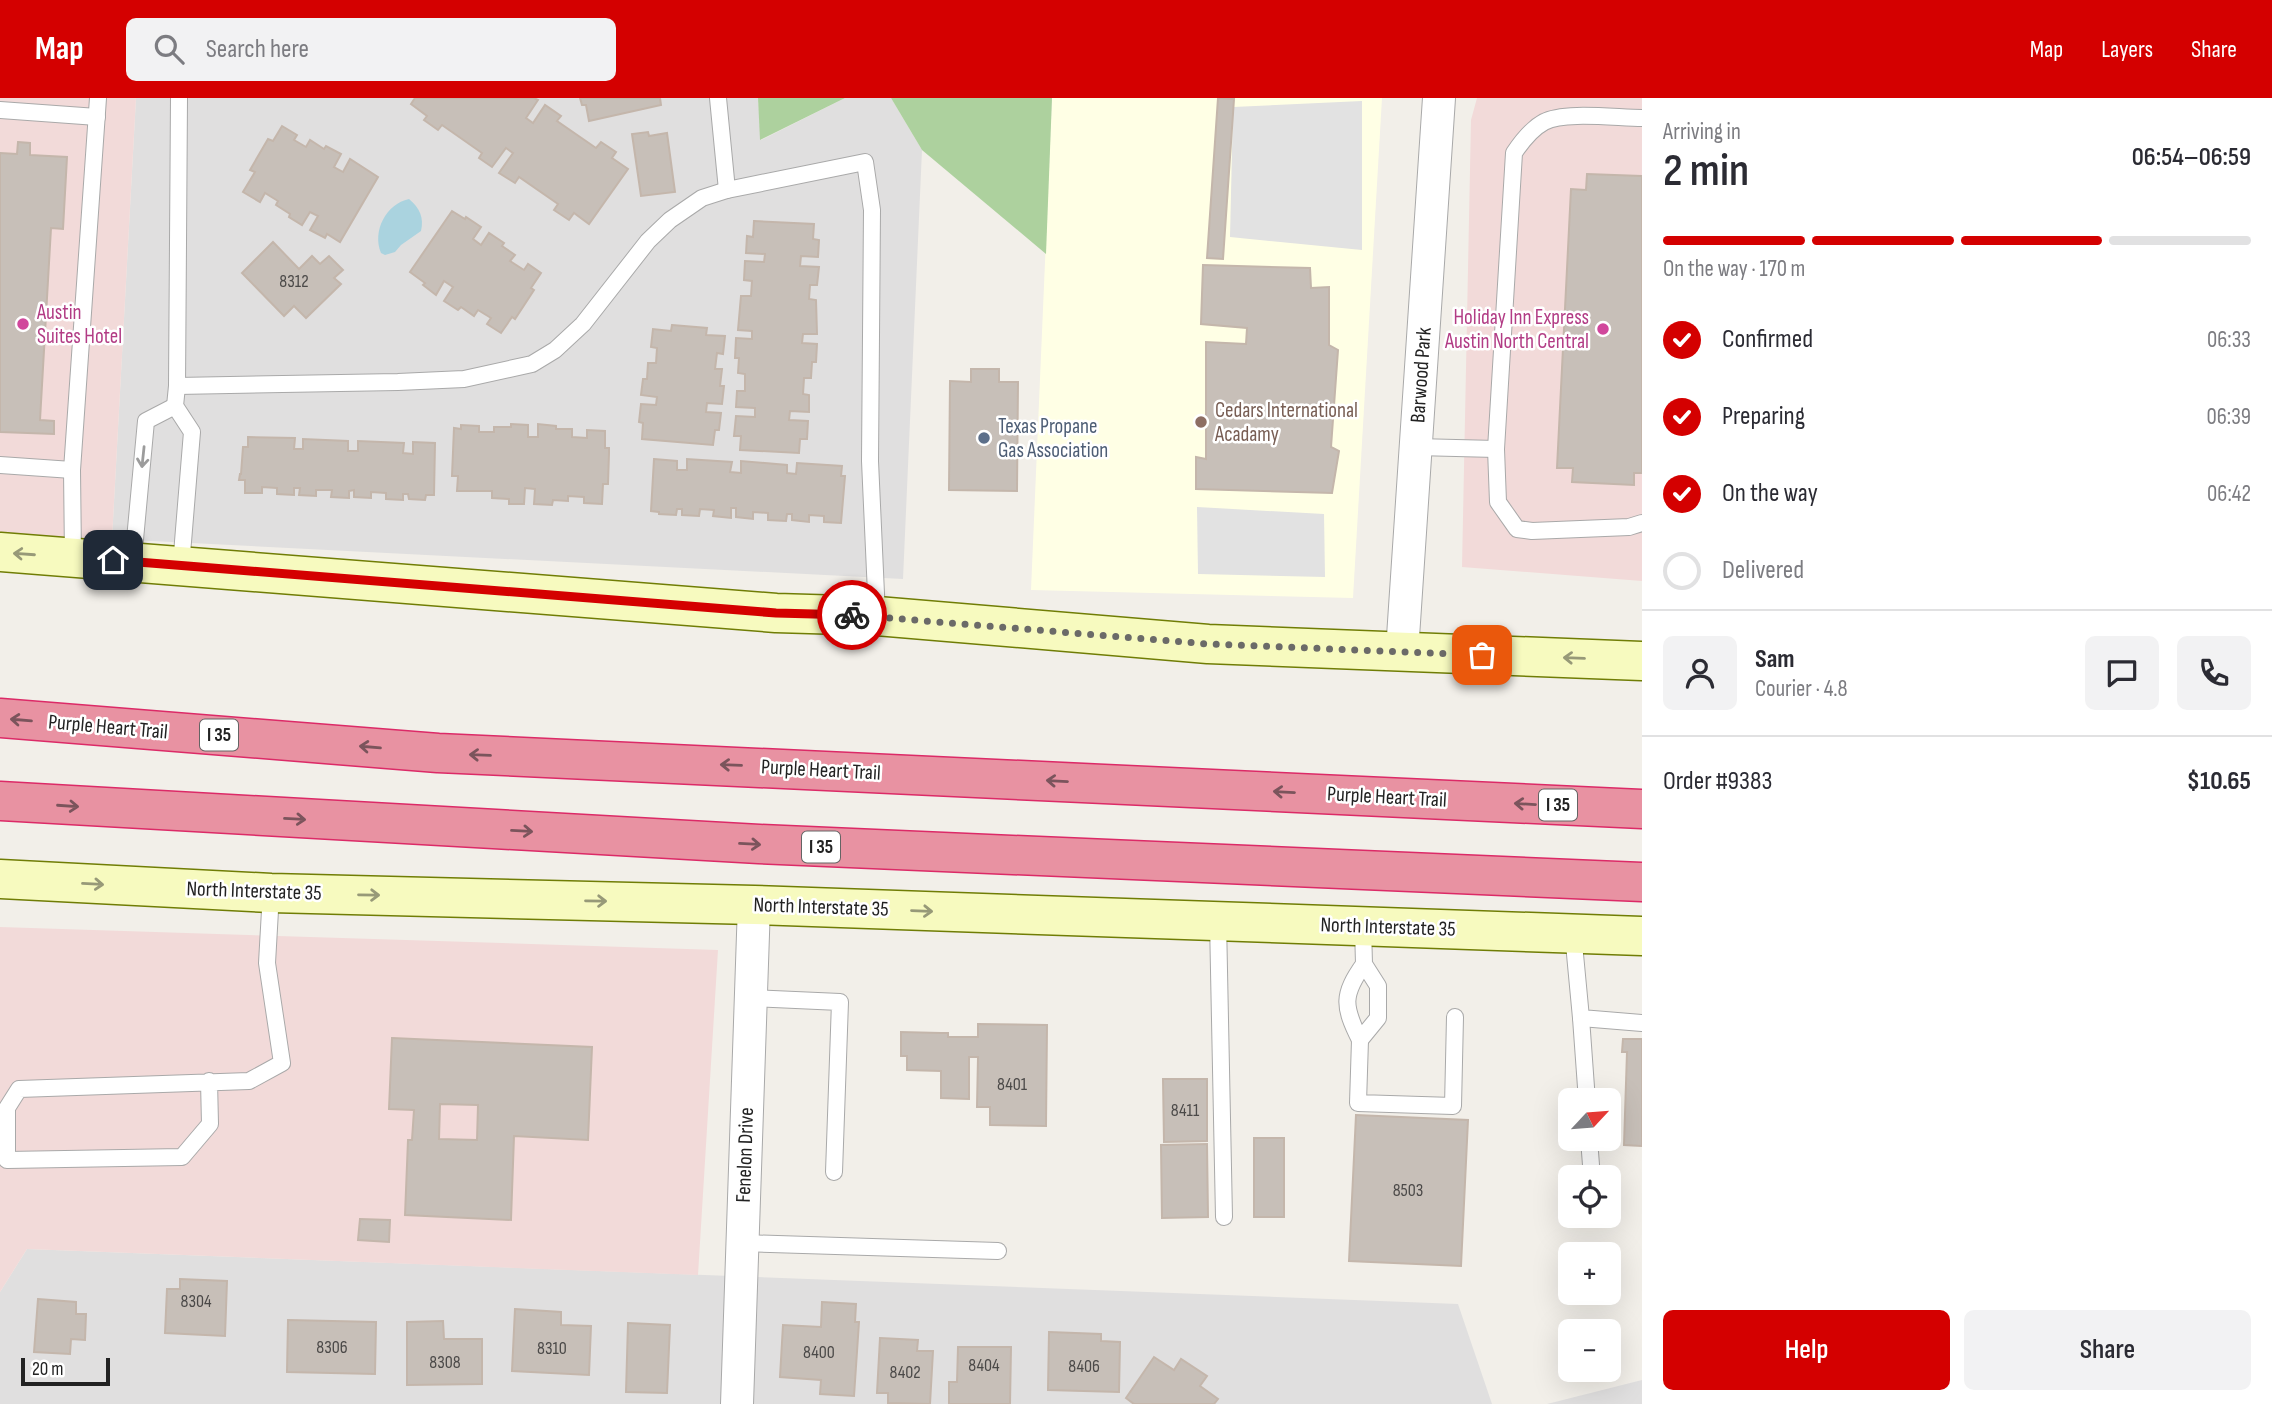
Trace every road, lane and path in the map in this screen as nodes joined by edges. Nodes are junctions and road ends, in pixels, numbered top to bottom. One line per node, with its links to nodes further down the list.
1 (98, 98): 6 (lane)
2 (179, 98): 9 (lane)
3 (718, 98): 8 (lane)
4 (1439, 98): 11 (street, Barwood Park)
5 (0, 110): 6 (lane)
6 (97, 117): 14 (lane)
7 (1642, 118): 12 (lane)
8 (727, 190): 9 (lane); 20 (lane)
9 (177, 386): 10 (lane)
10 (175, 406): 18 (lane, one-way to 18); 19 (lane)
11 (1416, 447): 12 (lane); 21 (street, Barwood Park)
12 (1496, 449): 15 (lane)
13 (0, 465): 14 (lane)
14 (72, 470): 17 (lane)
15 (1642, 523)
16 (0, 552): 17 (main road, one-way to 16)
17 (73, 557): 18 (main road)
18 (133, 561): 19 (main road)
19 (181, 566): 20 (main road)
20 (877, 616): 21 (main road)
21 (1402, 652): 22 (main road, one-way to 21)
22 (1642, 661)
23 (0, 718): 25 (highway, Purple Heart Trail / I 35, one-way to 23)
24 (0, 801): 27 (highway, I 35, one-way to 27)
25 (1642, 809)
26 (0, 879): 28 (main road, North Interstate 35, one-way to 28)
27 (1642, 882)
28 (271, 893): 29 (main road, North Interstate 35, one-way to 29); 39 (lane)
29 (754, 905): 30 (main road, North Interstate 35, one-way to 30); 34 (street, Fenelon Drive)
30 (1218, 921): 33 (main road, North Interstate 35); 42 (lane)
31 (1573, 933): 32 (main road, North Interstate 35); 33 (main road, North Interstate 35); 36 (lane)
32 (1642, 936)
33 (1363, 945): 38 (lane); 38 (lane)
34 (751, 998): 41 (lane); 43 (street, Fenelon Drive)
35 (1455, 1017): 38 (lane)
36 (1581, 1018): 37 (lane); 40 (lane)
37 (1642, 1023)
38 (1360, 1040)
39 (209, 1081): 39 (lane)
40 (1586, 1088)
41 (834, 1172)
42 (1224, 1217)
43 (743, 1243): 44 (lane); 45 (street, Fenelon Drive)
44 (998, 1251)
45 (737, 1404)

